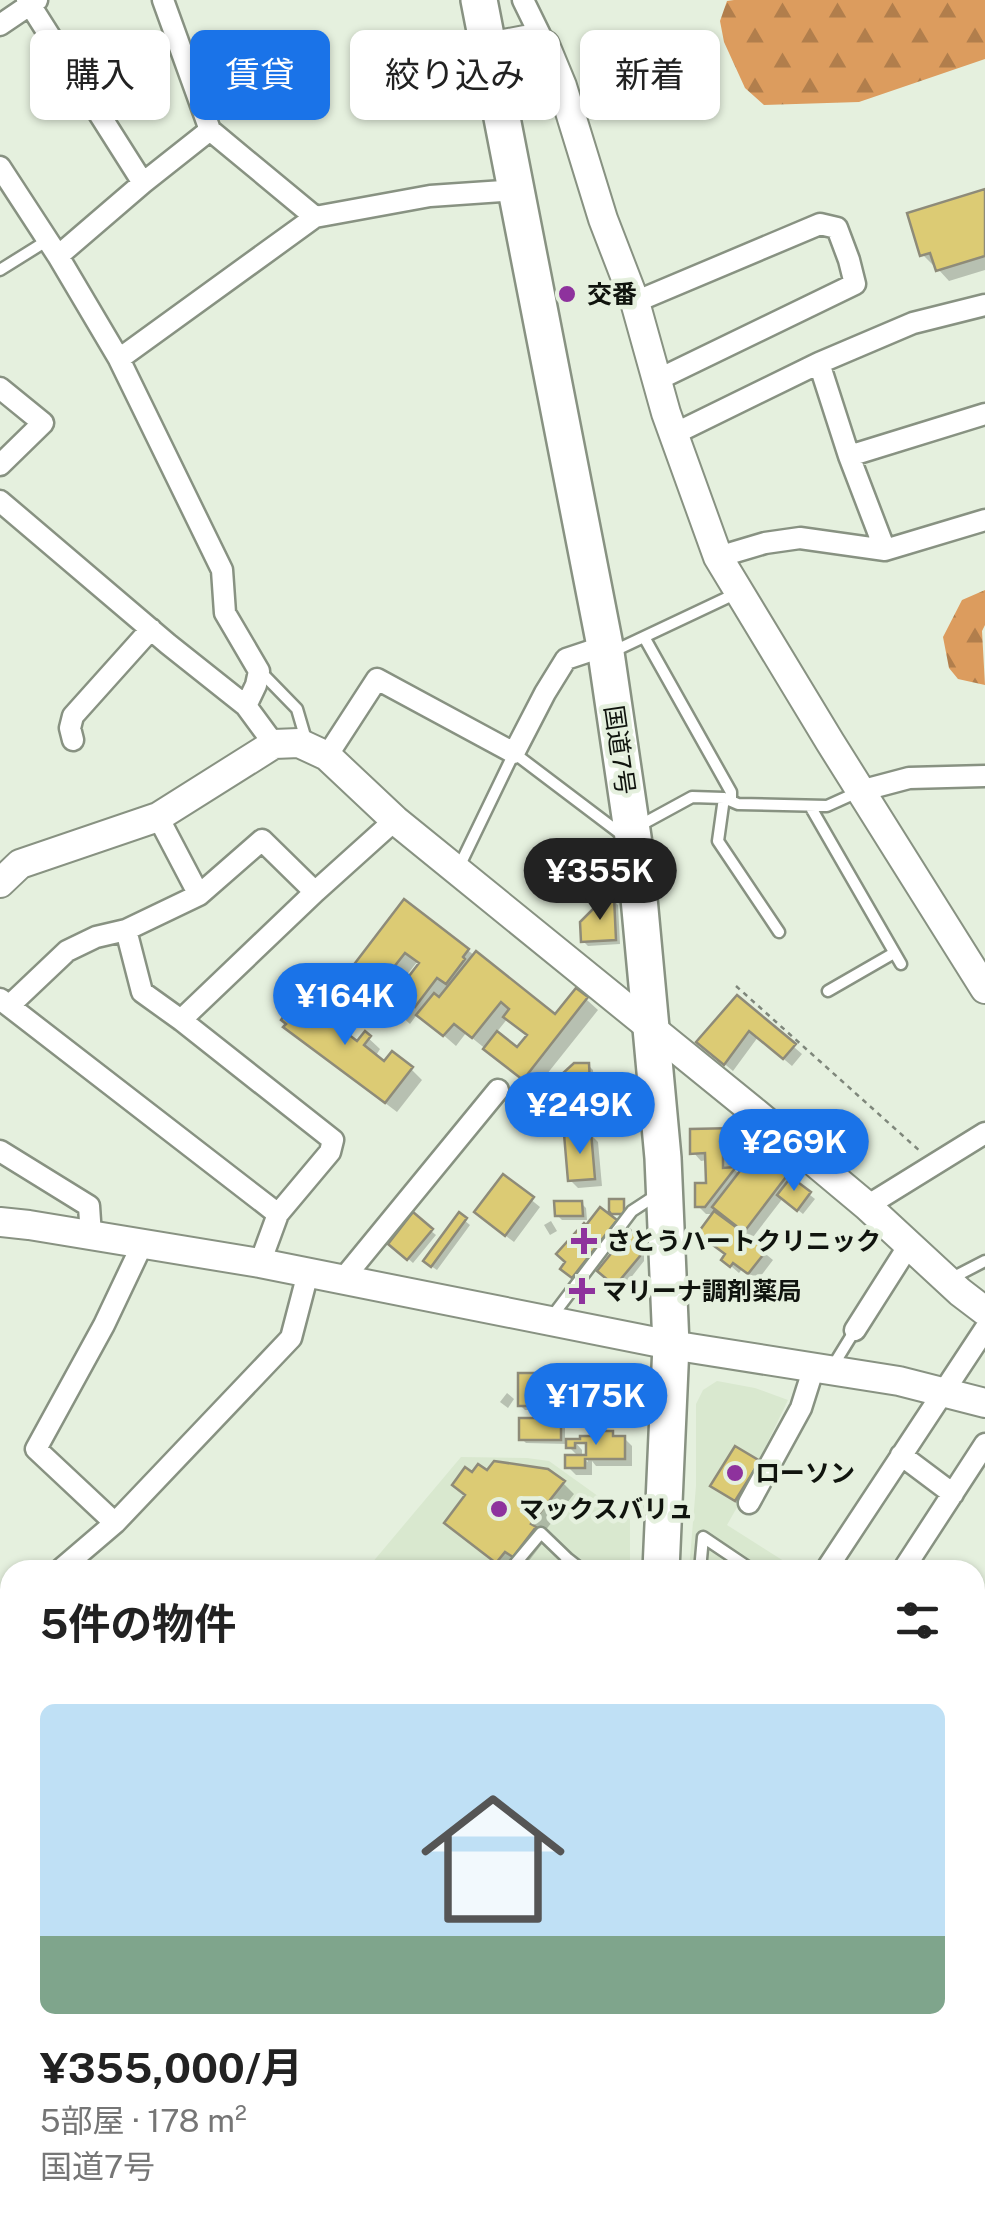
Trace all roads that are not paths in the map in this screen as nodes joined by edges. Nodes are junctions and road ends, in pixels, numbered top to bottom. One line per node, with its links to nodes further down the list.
1 (163, 0): 10 (street)
2 (479, 0): 6 (highway, 国道7号)
3 (524, 0): 7 (street)
4 (31, 2): 5 (street); 12 (street)
5 (0, 24)
6 (485, 30)
7 (538, 30)
8 (560, 81): 17 (street)
9 (503, 120): 13 (highway, 国道7号)
10 (210, 130): 12 (street); 14 (street)
11 (0, 167): 15 (street)
12 (143, 183): 15 (street)
13 (518, 190): 14 (street); 34 (highway, 国道7号)
14 (315, 216): 19 (street)
15 (53, 248): 16 (lane); 19 (street)
16 (0, 270)
17 (635, 302): 21 (street); 21 (street)
18 (985, 305): 20 (street)
19 (118, 359): 35 (street)
20 (819, 364): 24 (street); 25 (street)
21 (657, 380): 24 (street)
22 (0, 388): 26 (street)
23 (985, 414): 25 (street)
24 (674, 434): 30 (street)
25 (849, 456): 29 (street)
26 (0, 466)
27 (0, 501): 32 (street)
28 (985, 520): 29 (street)
29 (885, 550): 30 (street)
30 (718, 556): 31 (street)
31 (738, 592): 33 (lane); 42 (street)
32 (151, 629): 36 (street); 37 (street)
33 (644, 637): 34 (lane); 43 (lane)
34 (606, 650): 40 (street); 47 (highway, 国道7号)
35 (259, 671): 36 (street); 39 (lane)
36 (246, 706): 38 (street)
37 (73, 740)
38 (274, 744): 39 (street); 45 (street)
39 (318, 752): 40 (street); 46 (street)
40 (514, 753): 47 (lane); 48 (lane)
41 (985, 776): 42 (street)
42 (860, 790): 44 (lane); 54 (street)
43 (727, 799): 44 (lane); 47 (lane); 53 (lane)
44 (810, 806): 55 (lane)
45 (158, 817): 49 (street); 51 (street)
46 (395, 820): 48 (street); 50 (street)
47 (633, 837): 58 (highway, 国道7号)
48 (457, 870): 58 (street)
49 (0, 884)
50 (315, 892): 51 (street); 57 (street)
51 (199, 895): 52 (street)
52 (126, 930): 56 (street); 57 (street)
53 (779, 932)
54 (985, 989)
55 (828, 991)
56 (5, 1002): 64 (street)
57 (181, 1020): 64 (street)
58 (652, 1029): 62 (highway, 国道7号); 63 (street)
59 (498, 1090): 72 (street)
60 (985, 1133): 63 (street)
61 (0, 1151): 66 (street)
62 (665, 1190): 75 (lane); 78 (highway, 国道7号)
63 (866, 1206): 68 (street)
64 (278, 1214): 70 (street)
65 (0, 1222): 66 (street)
66 (91, 1236): 67 (street)
67 (142, 1245): 70 (street); 86 (street)
68 (908, 1245): 73 (street); 77 (street)
69 (985, 1261): 73 (lane)
70 (260, 1263): 71 (street)
71 (308, 1272): 72 (street); 86 (street)
72 (343, 1279): 75 (street)
73 (947, 1281): 74 (street)
74 (985, 1311)
75 (550, 1320): 78 (street)
76 (985, 1329): 80 (street)
77 (855, 1330): 79 (lane)
78 (671, 1345): 79 (street); 90 (highway, 国道7号)
79 (822, 1369): 80 (street); 85 (street)
80 (942, 1391): 81 (street); 83 (street)
81 (985, 1402)
82 (985, 1444): 84 (street)
83 (900, 1455): 84 (street); 93 (street)
84 (953, 1494): 94 (street)
85 (749, 1503)
86 (115, 1523): 88 (street)
87 (568, 1559): 89 (lane)
88 (72, 1560)
89 (518, 1560)
90 (660, 1560)
91 (701, 1560): 92 (lane)
92 (737, 1560)
93 (832, 1560)
94 (910, 1560)

